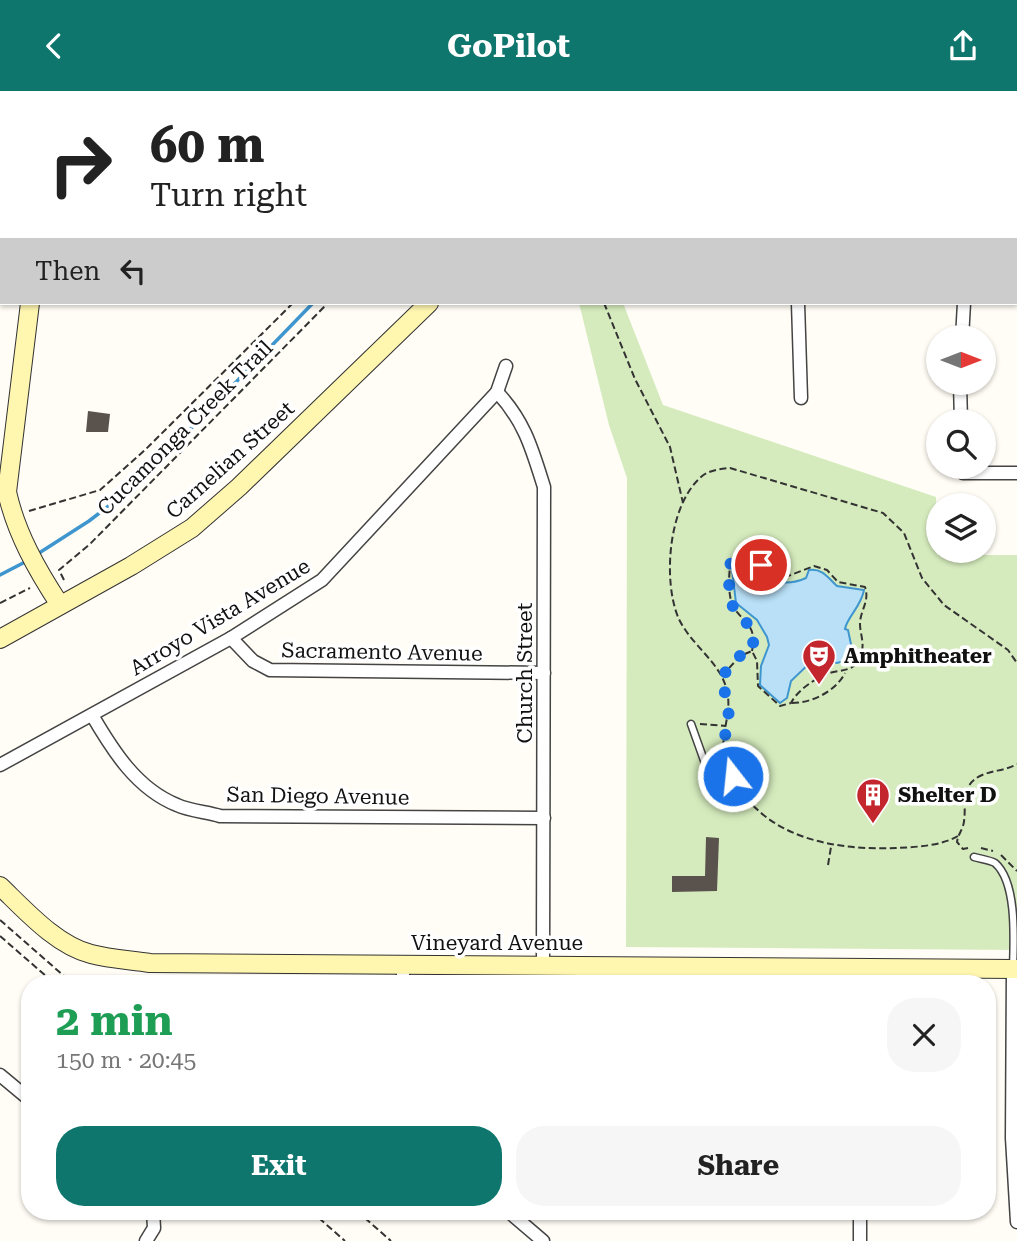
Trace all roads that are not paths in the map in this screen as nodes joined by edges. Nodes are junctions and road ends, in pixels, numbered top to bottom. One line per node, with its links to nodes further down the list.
1 (30, 305): 9 (street)
2 (427, 305): 12 (street, Carnelian Street)
3 (798, 305): 8 (street)
4 (964, 305): 5 (street)
5 (963, 325)
6 (506, 366): 7 (street, Arroyo Vista Avenue)
7 (498, 392): 13 (street, Arroyo Vista Avenue); 15 (street, Church Street)
8 (801, 398)
9 (6, 452): 12 (street)
10 (996, 472): 11 (street)
11 (1017, 473)
12 (60, 605): 14 (street, Carnelian Street)
13 (231, 638): 15 (street, Sacramento Avenue); 16 (street, Arroyo Vista Avenue)
14 (0, 639)
15 (544, 673): 20 (street, Church Street)
16 (92, 715): 18 (street, Arroyo Vista Avenue); 20 (street, San Diego Avenue)
17 (691, 724): 19 (lane)
18 (0, 765)
19 (706, 766)
20 (544, 818): 23 (street, Church Street)
21 (974, 857): 24 (lane)
22 (0, 886): 25 (street, Vineyard Avenue)
23 (543, 966): 25 (street, Vineyard Avenue); 26 (street, Vineyard Avenue)
24 (1015, 969): 27 (street, Vineyard Avenue); 30 (street)
25 (403, 975)
26 (830, 975)
27 (884, 975)
28 (0, 1075): 29 (street)
29 (21, 1092)
30 (1015, 1138): 34 (street)
31 (154, 1220): 35 (street)
32 (518, 1220): 36 (street)
33 (860, 1220): 37 (street)
34 (1017, 1222)
35 (146, 1241)
36 (543, 1241)
37 (860, 1241)

